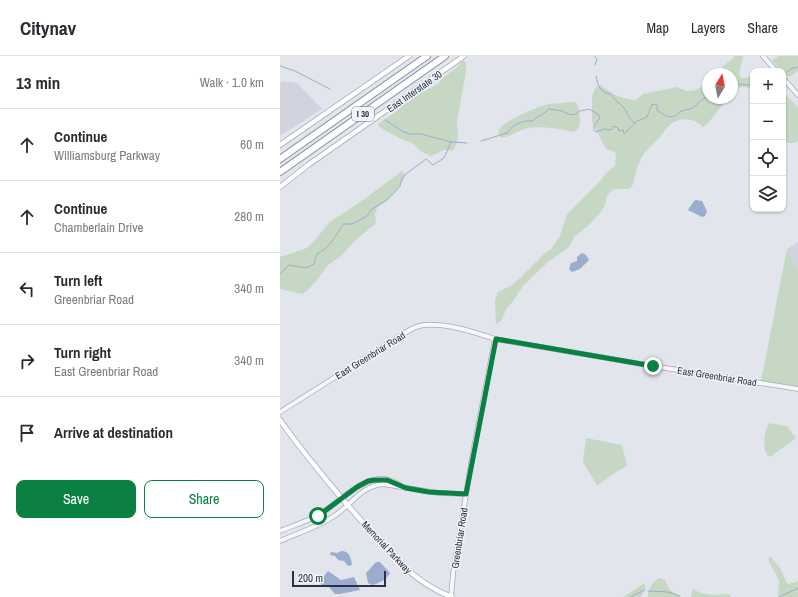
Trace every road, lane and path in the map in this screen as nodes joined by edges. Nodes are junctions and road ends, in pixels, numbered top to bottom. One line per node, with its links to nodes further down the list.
1 (409, 56): 9 (main road)
2 (427, 56): 10 (highway, I 30)
3 (445, 56): 11 (highway, I 30)
4 (464, 56): 12 (main road, East Interstate 30)
5 (763, 56): 6 (street)
6 (773, 68)
7 (786, 81): 8 (street)
8 (798, 95)
9 (280, 144)
10 (280, 159)
11 (280, 172)
12 (280, 187)
13 (496, 339): 14 (street, East Greenbriar Road); 15 (street, East Greenbriar Road); 18 (street, Greenbriar Road)
14 (798, 389)
15 (280, 412)
16 (280, 420): 19 (main road)
17 (406, 488): 18 (street); 19 (street); 20 (street)
18 (466, 494): 23 (street, Greenbriar Road)
19 (342, 499): 20 (main road, Memorial Parkway); 21 (street)
20 (348, 505): 22 (street); 23 (main road, Memorial Parkway)
21 (280, 531)
22 (280, 541)
23 (451, 597)

